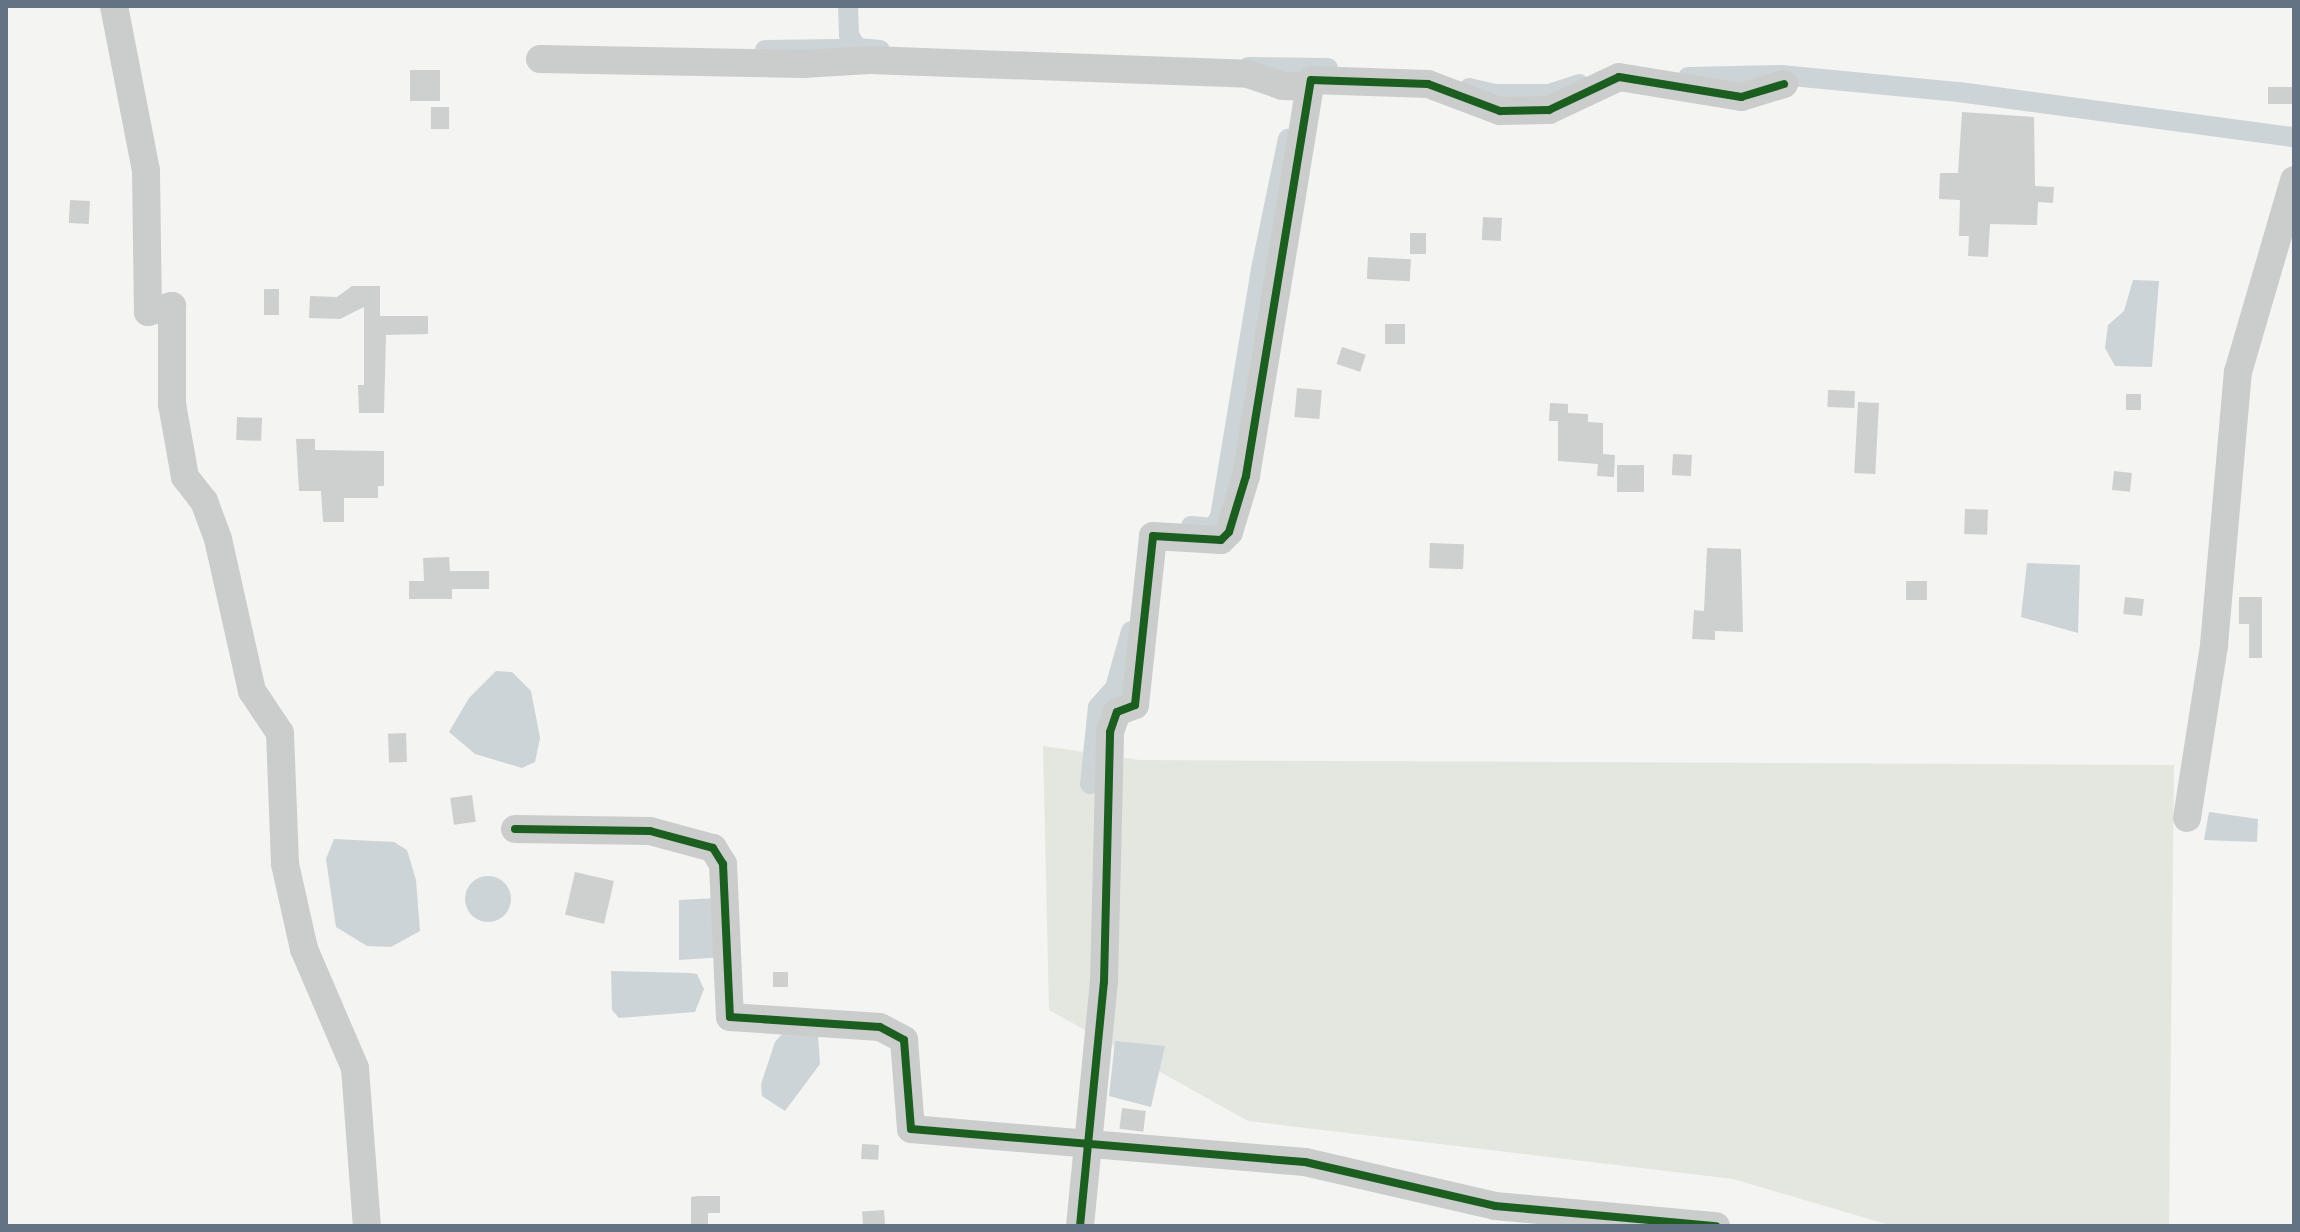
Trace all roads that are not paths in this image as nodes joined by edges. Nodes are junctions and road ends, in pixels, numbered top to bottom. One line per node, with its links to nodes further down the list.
1 (114, 6): 9 (street)
2 (540, 59): 4 (street)
3 (1784, 84): 4 (street)
4 (1300, 87): 8 (street)
5 (2294, 180): 6 (street)
6 (2187, 818)
7 (515, 829): 8 (street)
8 (1084, 1146): 10 (street); 11 (street)
9 (367, 1226)
10 (1080, 1226)
11 (1716, 1226)

